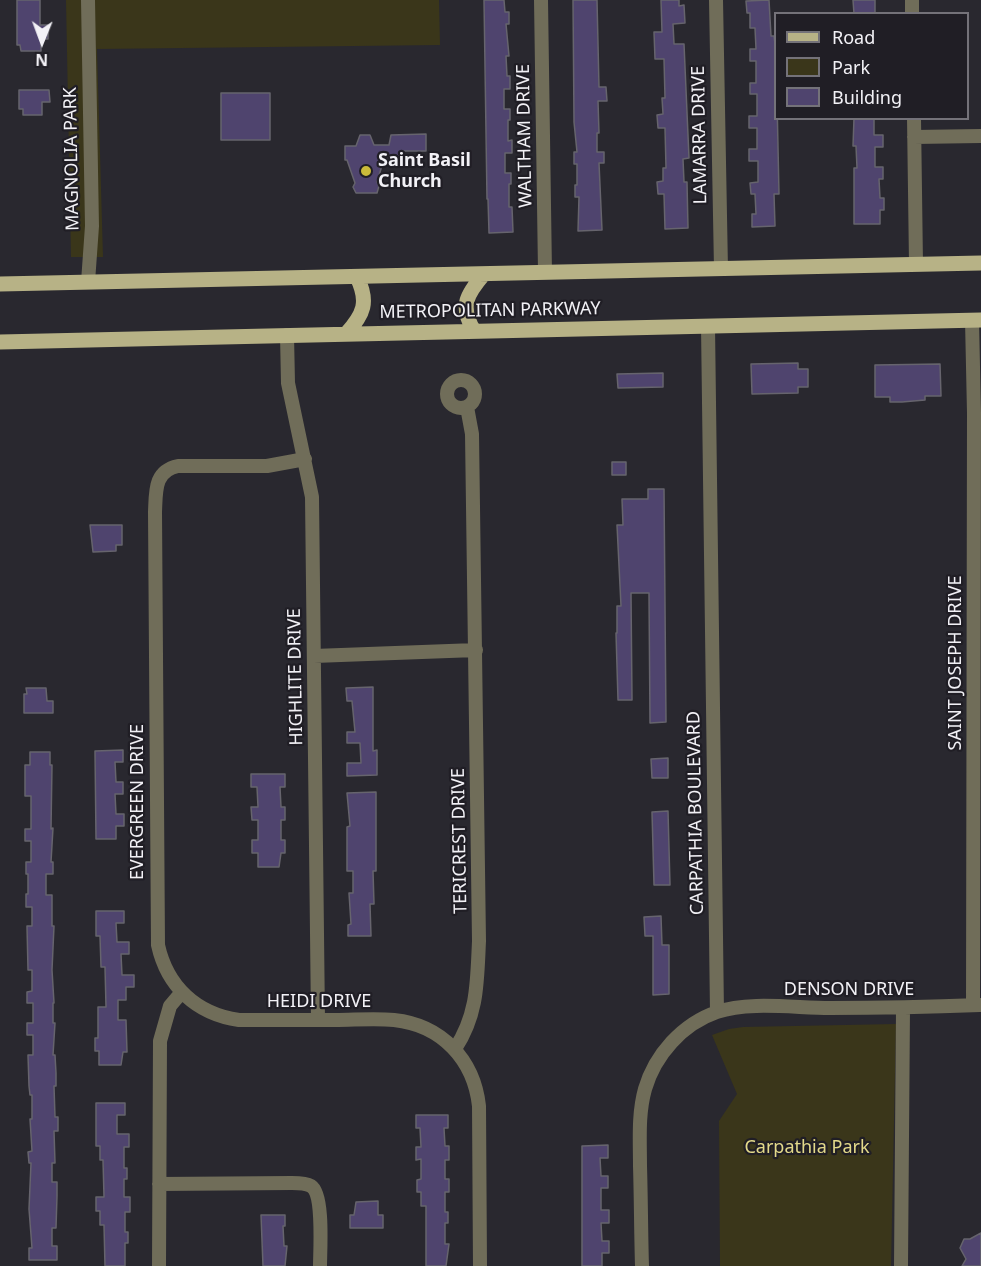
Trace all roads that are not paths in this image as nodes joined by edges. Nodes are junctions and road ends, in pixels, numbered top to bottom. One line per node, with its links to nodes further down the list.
1 (88, 0): 13 (street, MAGNOLIA PARK)
2 (541, 0): 10 (street, WALTHAM DRIVE)
3 (716, 0): 9 (street, LAMARRA DRIVE)
4 (914, 120): 6 (street)
5 (981, 136): 6 (street)
6 (914, 137): 8 (street)
7 (981, 263): 8 (main road, METROPOLITAN PARKWAY)
8 (916, 264): 9 (main road, METROPOLITAN PARKWAY)
9 (721, 269): 10 (main road, METROPOLITAN PARKWAY)
10 (545, 272): 11 (main road, METROPOLITAN PARKWAY)
11 (484, 274): 12 (main road, METROPOLITAN PARKWAY); 17 (main road)
12 (357, 277): 13 (main road, METROPOLITAN PARKWAY); 18 (main road)
13 (88, 282): 14 (main road, METROPOLITAN PARKWAY)
14 (0, 284)
15 (977, 320): 16 (main road, METROPOLITAN PARKWAY); 26 (street, SAINT JOSEPH DRIVE)
16 (708, 326): 17 (main road, METROPOLITAN PARKWAY); 28 (street, CARPATHIA BOULEVARD)
17 (474, 331): 18 (main road, METROPOLITAN PARKWAY)
18 (346, 334): 19 (main road, METROPOLITAN PARKWAY)
19 (287, 335): 20 (main road, METROPOLITAN PARKWAY); 22 (street, HIGHLITE DRIVE)
20 (0, 342)
21 (467, 406): 23 (street, TERICREST DRIVE)
22 (305, 459): 24 (street, HIGHLITE DRIVE); 25 (street, EVERGREEN DRIVE)
23 (476, 650): 24 (street); 30 (street, TERICREST DRIVE)
24 (314, 656): 29 (street, HIGHLITE DRIVE)
25 (181, 993): 29 (street, HEIDI DRIVE); 31 (street)
26 (977, 1005): 27 (street, DENSON DRIVE)
27 (903, 1009): 28 (street, DENSON DRIVE); 36 (street)
28 (717, 1012): 35 (street)
29 (318, 1020): 30 (street, HEIDI DRIVE)
30 (455, 1049): 34 (street)
31 (159, 1184): 32 (street); 33 (street)
32 (159, 1266)
33 (320, 1266)
34 (480, 1266)
35 (642, 1266)
36 (901, 1266)

